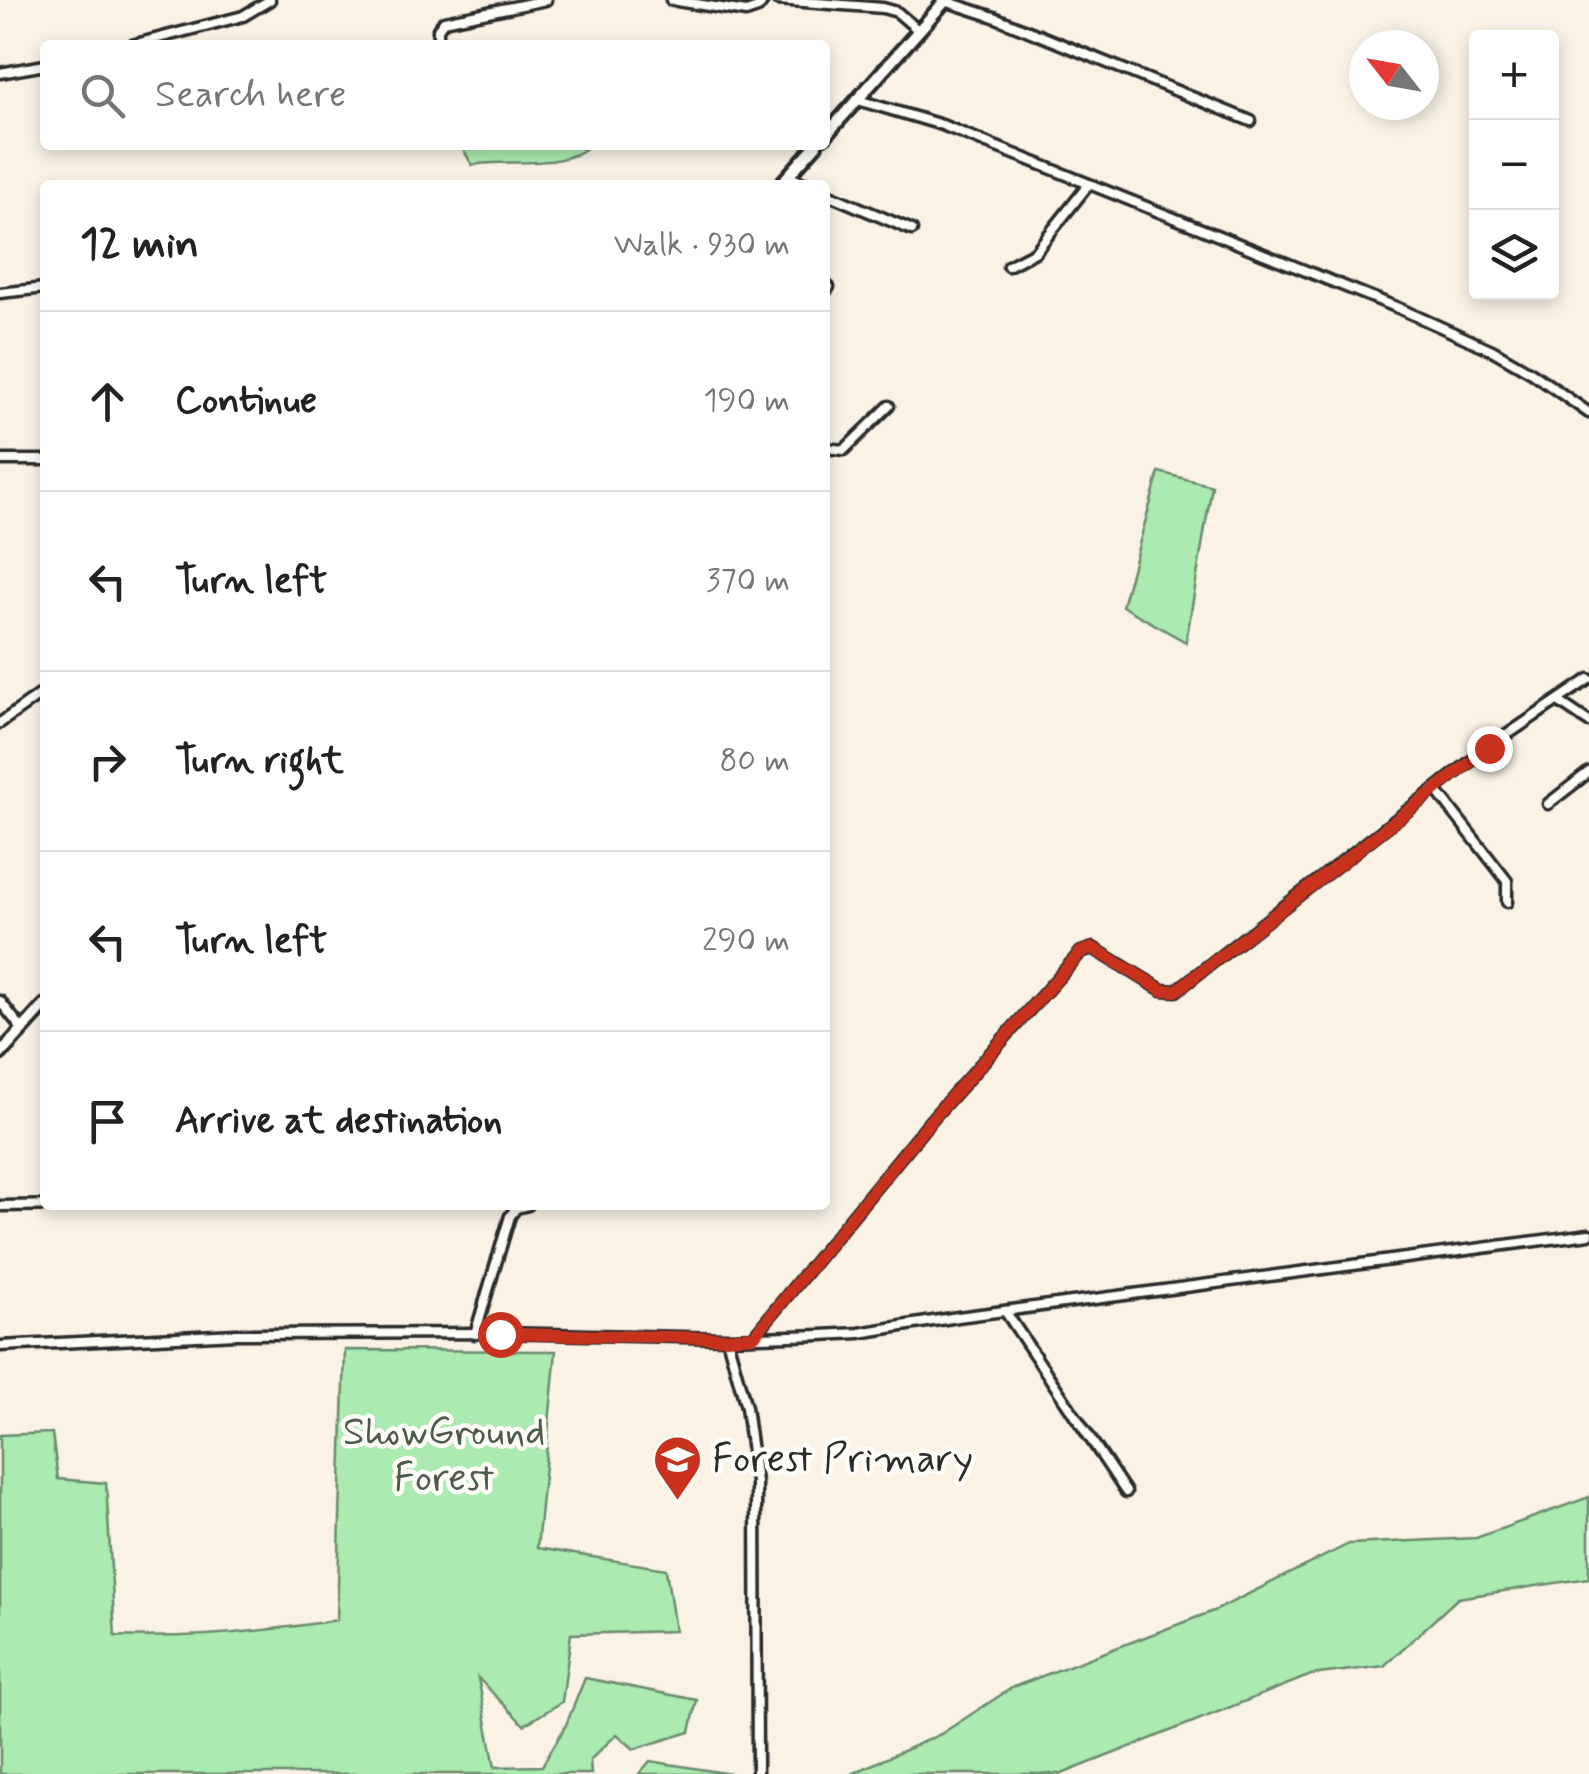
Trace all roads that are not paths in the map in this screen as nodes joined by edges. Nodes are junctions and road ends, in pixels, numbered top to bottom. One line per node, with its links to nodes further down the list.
1 (270, 0): 8 (street)
2 (546, 0): 9 (street)
3 (670, 0): 4 (street)
4 (764, 0)
5 (777, 0): 7 (street)
6 (946, 1): 7 (main road); 13 (street)
7 (918, 30): 12 (main road)
8 (151, 40)
9 (438, 40)
10 (40, 66): 11 (street)
11 (0, 73)
12 (858, 100): 14 (main road); 17 (street)
13 (1250, 121)
14 (830, 126)
15 (812, 150): 16 (main road)
16 (785, 180)
17 (1089, 184): 20 (street); 24 (street)
18 (830, 194): 19 (street)
19 (912, 230)
20 (1008, 266)
21 (40, 289): 22 (street)
22 (0, 293)
23 (889, 406): 25 (street)
24 (1589, 414)
25 (830, 449)
26 (0, 460): 27 (street)
27 (40, 460)
28 (1589, 678): 30 (street)
29 (40, 695): 32 (street)
30 (1558, 700): 31 (street); 34 (street)
31 (1589, 722)
32 (0, 724)
33 (1589, 772): 35 (street)
34 (1436, 790): 36 (street); 47 (street)
35 (1548, 804)
36 (1508, 902)
37 (0, 1001): 39 (street)
38 (40, 1010): 39 (main road)
39 (22, 1029): 40 (main road)
40 (0, 1054)
41 (40, 1205): 42 (street)
42 (0, 1206)
43 (514, 1210): 46 (street)
44 (1589, 1234): 45 (street)
45 (1004, 1311): 47 (street); 50 (street)
46 (475, 1334): 48 (street); 49 (street)
47 (754, 1336): 48 (street)
48 (726, 1338): 51 (street)
49 (0, 1346)
50 (1126, 1492)
51 (757, 1774)

